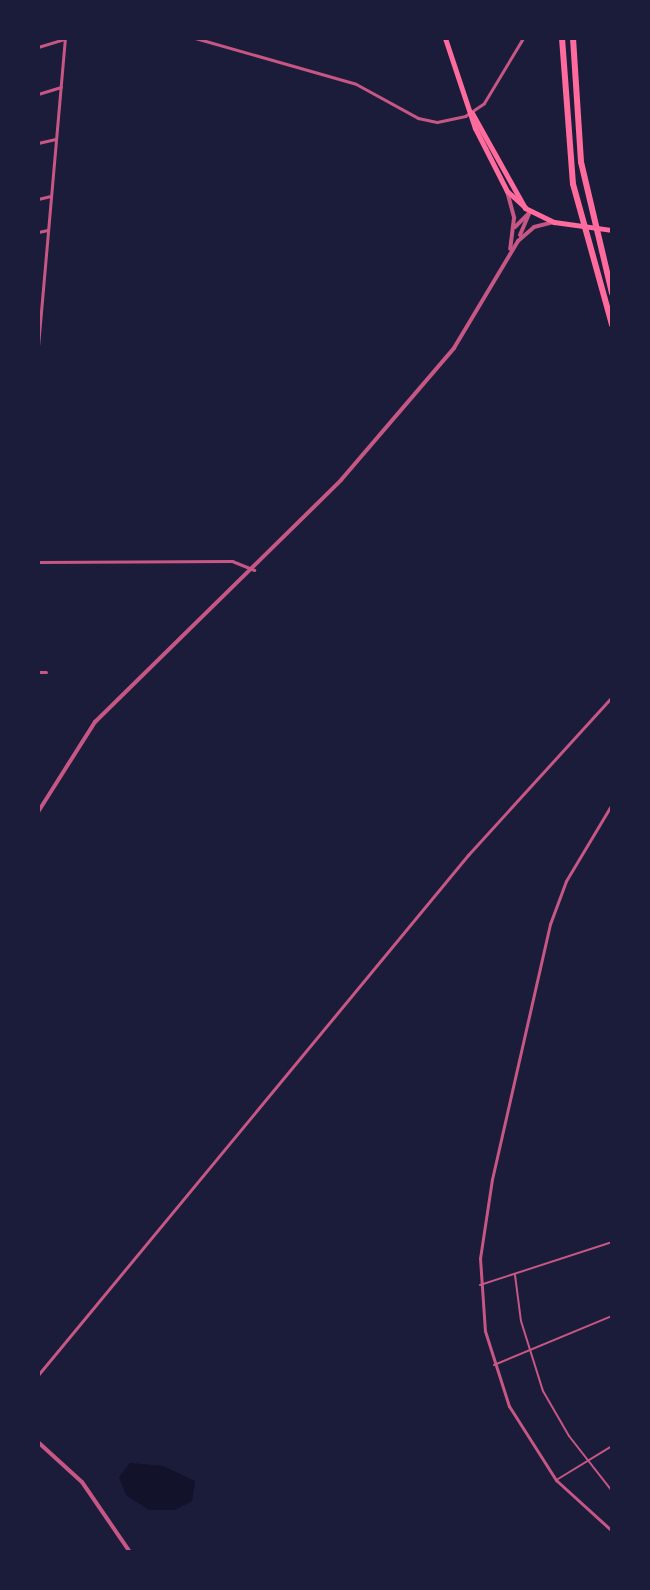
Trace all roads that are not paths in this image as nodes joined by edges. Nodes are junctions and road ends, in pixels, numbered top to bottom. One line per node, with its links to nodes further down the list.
1 (65, 38): 7 (street); 8 (street)
2 (195, 38): 10 (street)
3 (445, 38): 10 (main road)
4 (523, 38): 10 (street)
5 (562, 38): 28 (highway)
6 (573, 38): 26 (highway)
7 (38, 47)
8 (61, 87): 9 (street); 11 (street)
9 (38, 94)
10 (472, 113): 13 (main road); 16 (main road)
11 (56, 139): 12 (street); 14 (street)
12 (38, 143)
13 (507, 191): 16 (main road); 18 (street)
14 (51, 196): 15 (street); 19 (street)
15 (38, 199)
16 (528, 210): 17 (main road); 18 (street); 22 (street)
17 (554, 222): 20 (main road); 22 (street)
18 (514, 229): 23 (street)
19 (48, 230): 21 (street); 24 (street)
20 (608, 230)
21 (38, 232)
22 (518, 241): 23 (street)
23 (509, 251): 31 (street)
24 (45, 263): 25 (street); 27 (street)
25 (38, 264)
26 (612, 293)
27 (39, 323): 29 (street)
28 (612, 325)
29 (38, 346)
30 (38, 562): 31 (street)
31 (254, 570): 36 (street)
32 (38, 672): 33 (street)
33 (46, 672)
34 (612, 697): 43 (street)
35 (612, 804): 39 (street)
36 (38, 812)
37 (612, 1242): 38 (lane)
38 (515, 1275): 39 (lane); 41 (lane)
39 (480, 1285): 42 (street)
40 (612, 1316): 41 (lane)
41 (529, 1352): 42 (lane); 46 (lane)
42 (494, 1365): 47 (street)
43 (38, 1375)
44 (38, 1442): 50 (street)
45 (612, 1446): 46 (lane)
46 (587, 1462): 47 (lane); 48 (lane)
47 (556, 1480): 49 (street)
48 (612, 1491)
49 (612, 1531)
50 (130, 1552)

